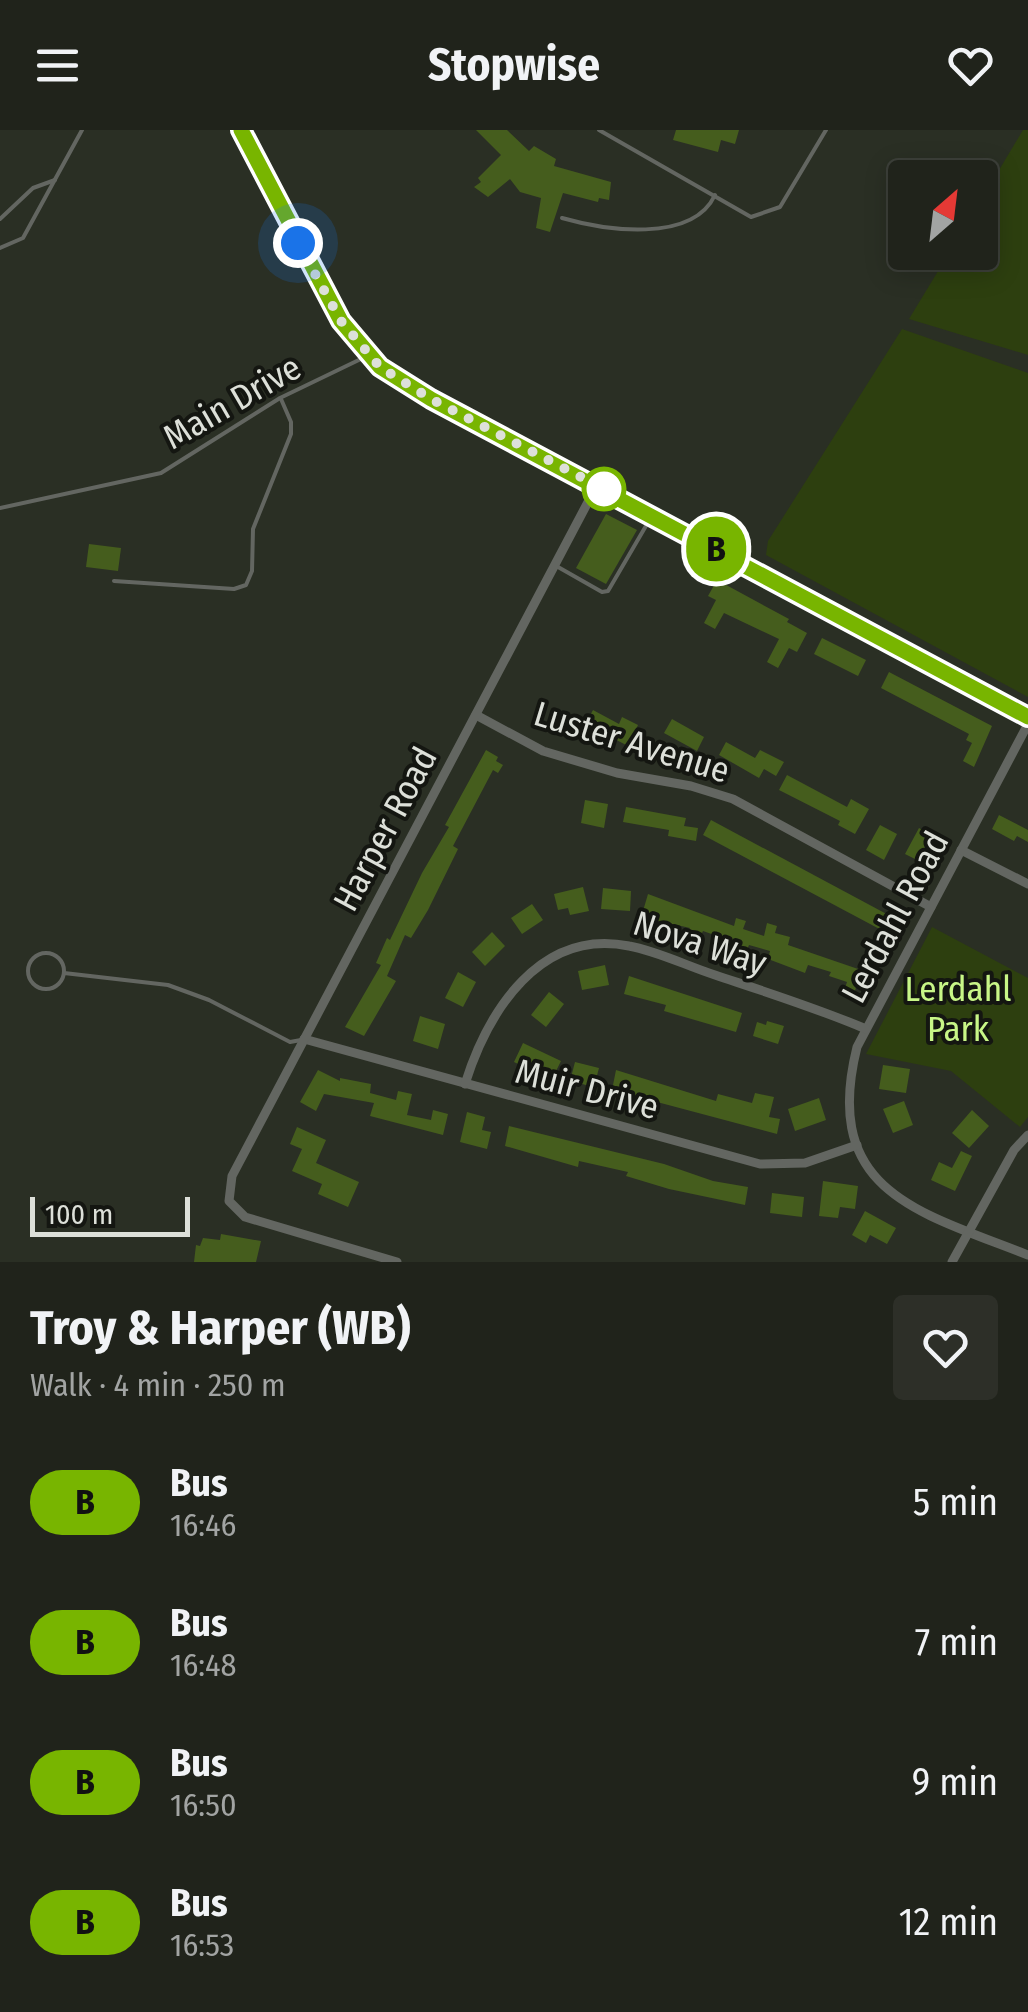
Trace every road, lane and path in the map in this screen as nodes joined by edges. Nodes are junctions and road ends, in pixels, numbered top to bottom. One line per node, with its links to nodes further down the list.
1 (82, 130): 5 (lane)
2 (241, 130): 10 (street)
3 (600, 130): 6 (lane)
4 (826, 130): 6 (lane)
5 (55, 180): 8 (lane); 9 (lane)
6 (714, 195): 7 (lane)
7 (562, 218)
8 (0, 219)
9 (1, 246)
10 (368, 356): 11 (lane, Main Drive); 12 (street)
11 (280, 398): 13 (lane, Main Drive); 16 (lane)
12 (597, 485): 14 (street); 15 (street, Harper Road)
13 (0, 508)
14 (652, 514): 15 (lane); 18 (street)
15 (554, 565): 17 (street, Harper Road)
16 (114, 580)
17 (476, 716): 21 (street, Luster Avenue); 24 (street, Harper Road)
18 (1028, 719): 19 (street, Lerdahl Road)
19 (961, 850): 20 (street); 21 (street, Lerdahl Road)
20 (1028, 884)
21 (931, 907): 23 (street, Lerdahl Road)
22 (64, 973): 22 (lane); 24 (lane)
23 (866, 1029): 25 (street, Nova Way); 27 (street, Lerdahl Road)
24 (304, 1039): 25 (street, Muir Drive); 30 (street, Harper Road)
25 (465, 1084): 27 (street, Muir Drive)
26 (1028, 1135): 28 (street)
27 (857, 1145): 28 (street)
28 (968, 1232): 29 (street); 31 (street)
29 (1028, 1255)
30 (397, 1262)
31 (952, 1262)

